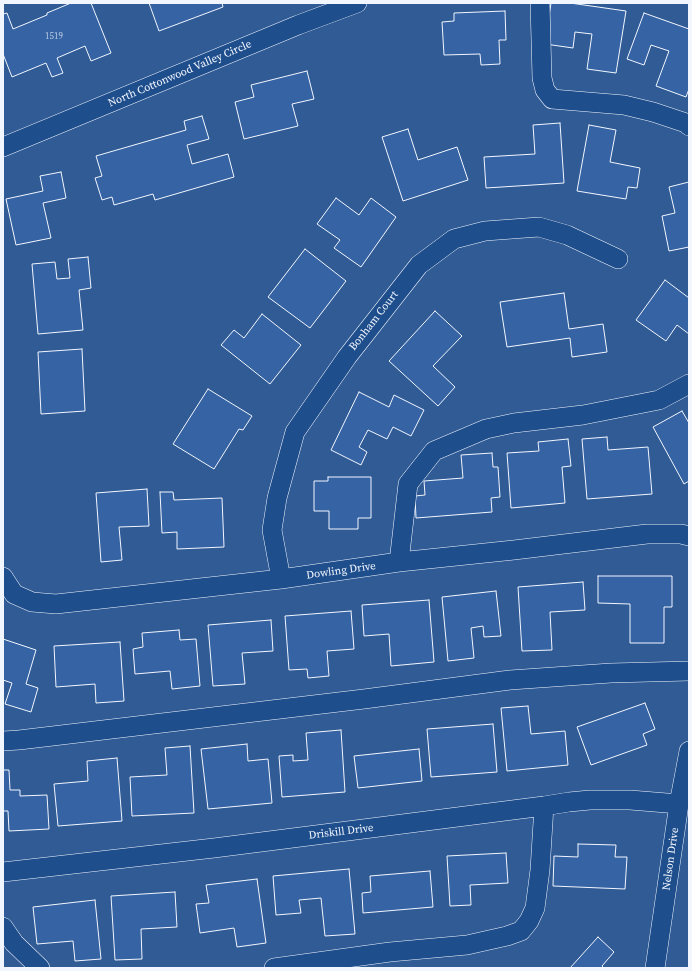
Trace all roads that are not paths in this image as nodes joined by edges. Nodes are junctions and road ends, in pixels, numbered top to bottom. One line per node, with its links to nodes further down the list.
1 (357, 3): 4 (street, North Cottonwood Valley Circle)
2 (540, 3): 3 (street)
3 (689, 126)
4 (3, 147)
5 (618, 259): 10 (street, Bonham Court)
6 (689, 384): 8 (street)
7 (689, 536): 8 (street, Dowling Drive)
8 (399, 562): 10 (street, Dowling Drive)
9 (3, 577): 10 (street, Dowling Drive)
10 (281, 579)
11 (689, 671): 12 (street)
12 (3, 741)
13 (689, 751): 14 (street, Nelson Drive)
14 (678, 804): 15 (street, Driskill Drive); 20 (street, Nelson Drive)
15 (544, 806): 16 (street, Driskill Drive); 19 (street)
16 (3, 872)
17 (3, 927): 18 (street)
18 (40, 968)
19 (274, 968)
20 (655, 968)

